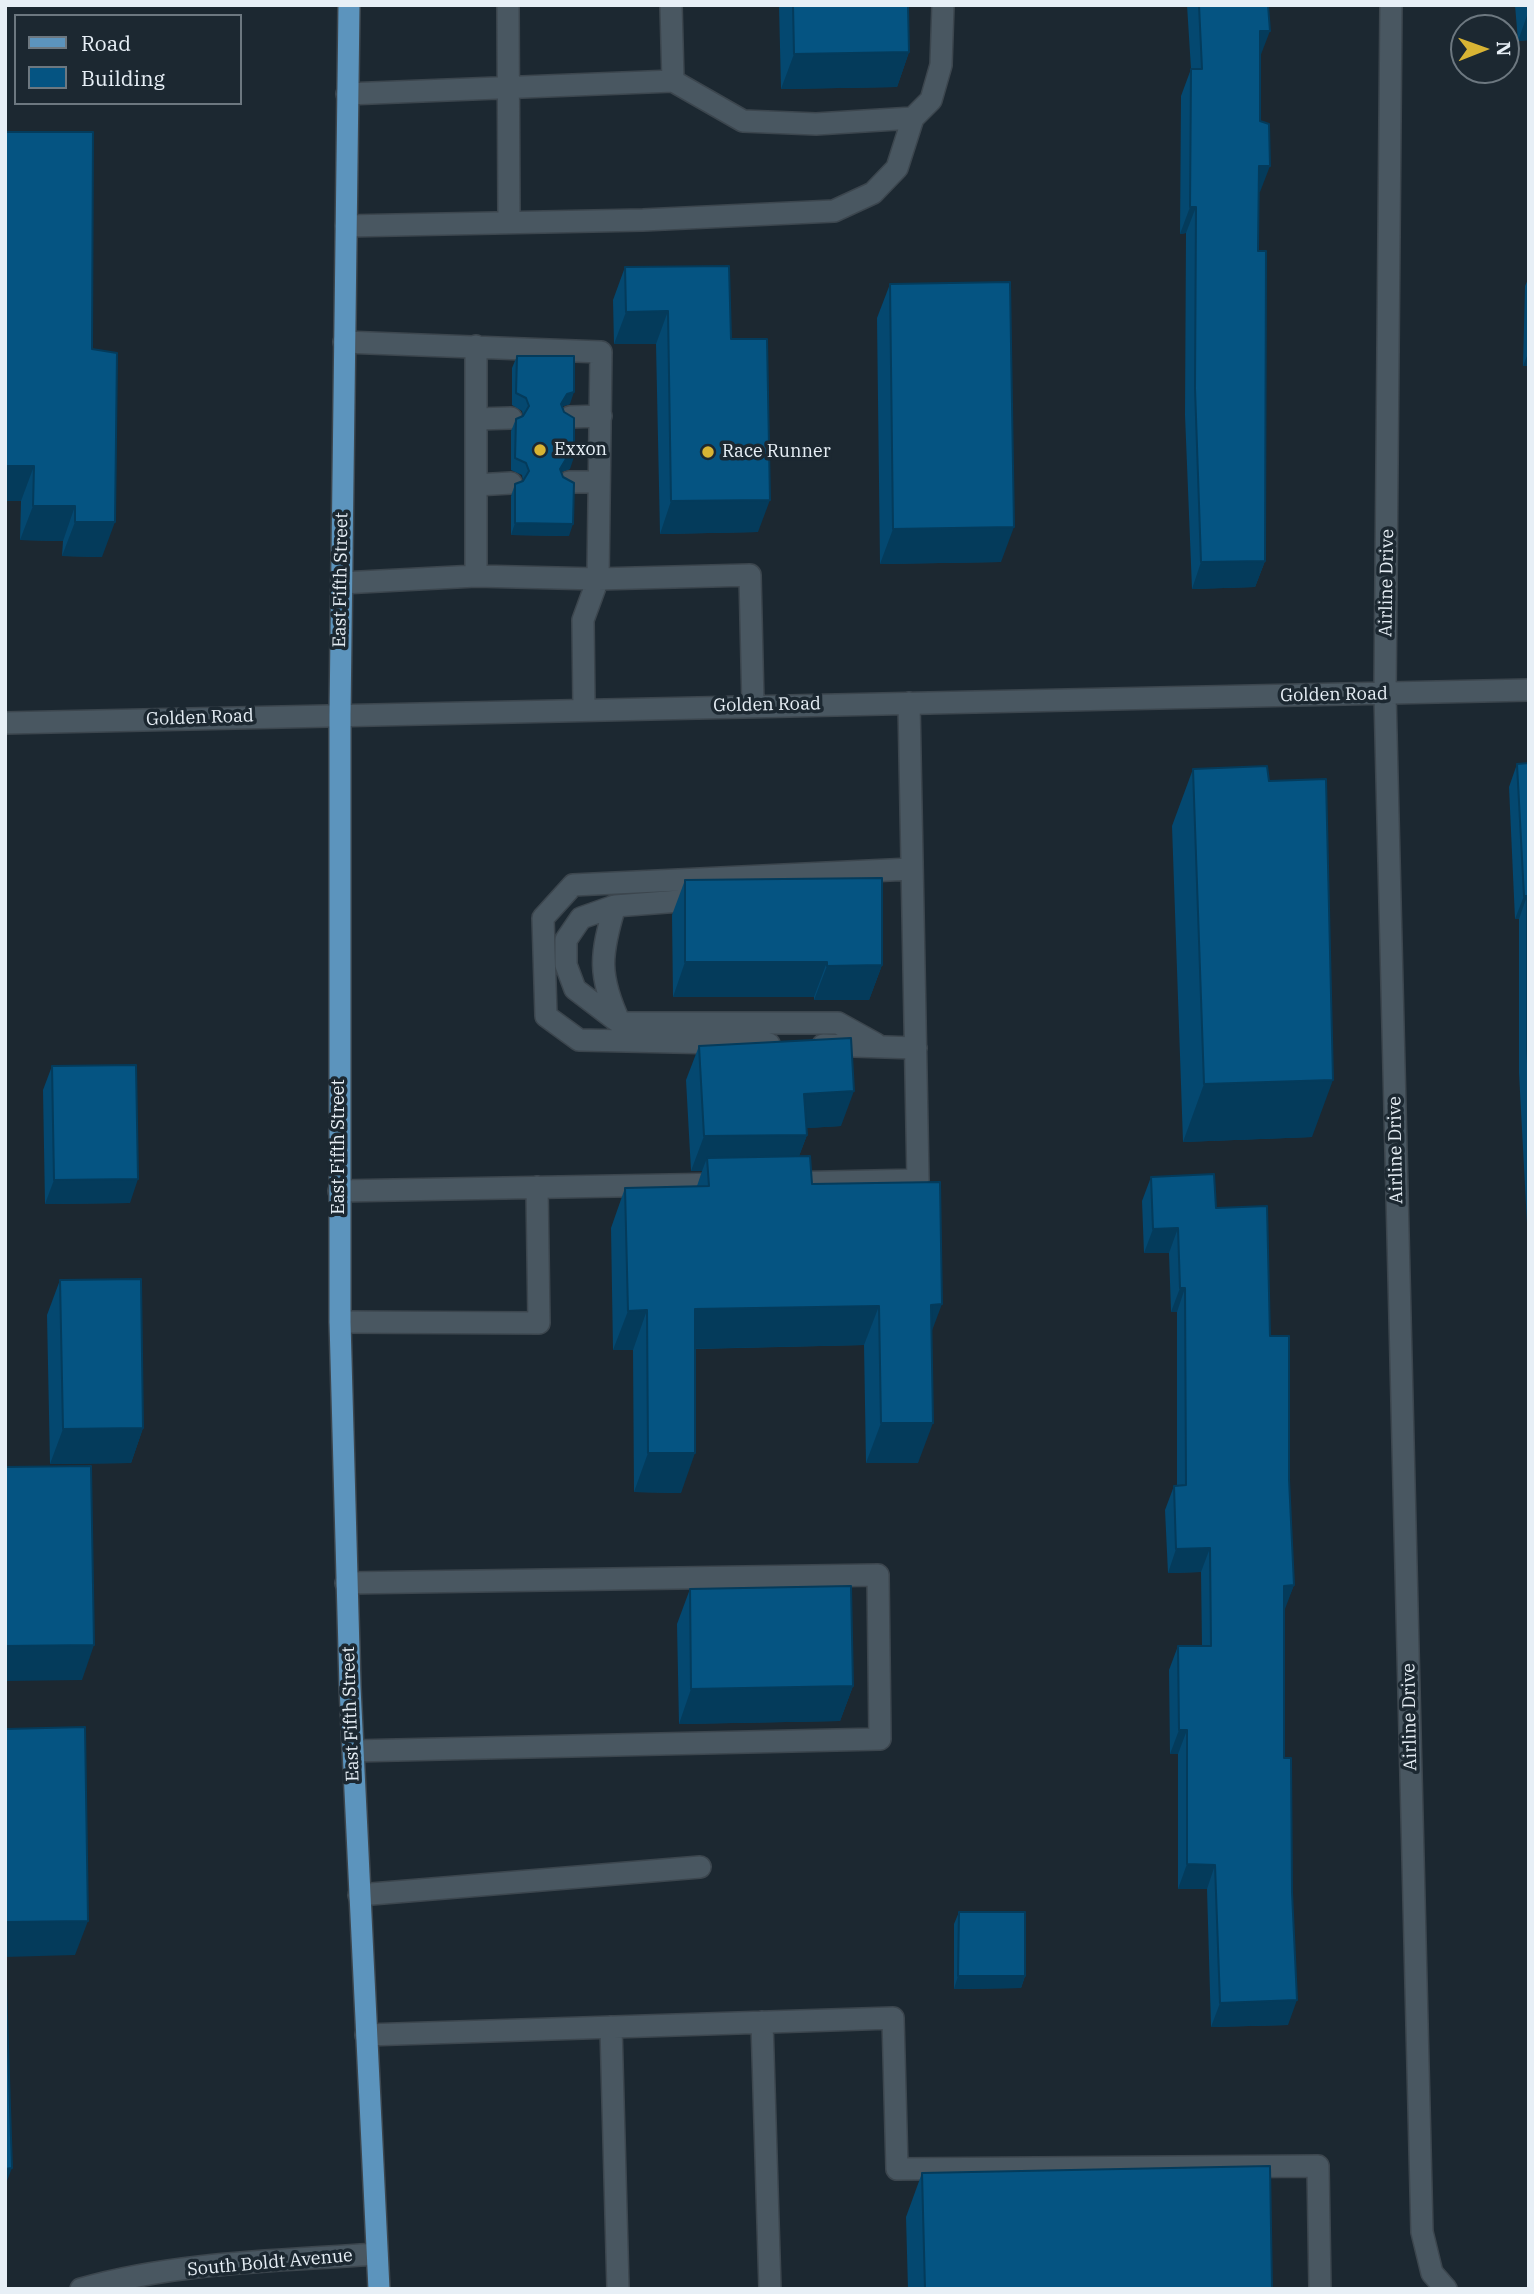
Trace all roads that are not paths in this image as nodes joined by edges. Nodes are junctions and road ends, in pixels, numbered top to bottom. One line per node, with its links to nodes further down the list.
1 (349, 5): 8 (main road, East Fifth Street)
2 (508, 5): 7 (street)
3 (671, 5): 6 (street)
4 (943, 5): 9 (street)
5 (1391, 5): 26 (street, Airline Drive)
6 (673, 81): 7 (street); 9 (street)
7 (508, 88): 8 (street); 10 (street)
8 (348, 94): 11 (main road, East Fifth Street)
9 (913, 118): 10 (street)
10 (509, 222): 11 (street)
11 (346, 226): 12 (main road, East Fifth Street)
12 (344, 342): 13 (street); 24 (main road, East Fifth Street)
13 (476, 346): 14 (street); 17 (street)
14 (601, 416): 15 (street); 19 (street)
15 (570, 417)
16 (511, 418): 17 (street)
17 (476, 419): 21 (street)
18 (569, 482): 19 (street)
19 (599, 482): 23 (street)
20 (511, 484): 21 (street)
21 (476, 485): 22 (street)
22 (476, 576): 23 (street); 24 (street)
23 (598, 579): 28 (street); 29 (street)
24 (342, 583): 30 (main road, East Fifth Street)
25 (1529, 690): 26 (street, Golden Road)
26 (1385, 694): 27 (street, Golden Road); 56 (street, Airline Drive)
27 (909, 702): 28 (street, Golden Road); 32 (street)
28 (753, 705): 29 (street, Golden Road)
29 (584, 708): 30 (street, Golden Road)
30 (340, 714): 31 (street, Golden Road); 41 (main road, East Fifth Street)
31 (5, 723)
32 (911, 869): 33 (street); 37 (street)
33 (825, 872): 34 (street); 36 (street)
34 (615, 905): 35 (street); 35 (street)
35 (620, 1023): 36 (street)
36 (880, 1047): 37 (street)
37 (916, 1048): 38 (street)
38 (768, 1183)
39 (741, 1184): 40 (street)
40 (537, 1187): 41 (street); 42 (street)
41 (339, 1191): 42 (main road, East Fifth Street)
42 (340, 1322): 43 (main road, East Fifth Street)
43 (346, 1583): 44 (main road, East Fifth Street); 44 (street)
44 (353, 1751): 46 (main road, East Fifth Street)
45 (700, 1867): 46 (street)
46 (359, 1895): 49 (main road, East Fifth Street)
47 (762, 2022): 48 (street); 54 (street); 55 (street)
48 (611, 2027): 49 (street); 53 (street)
49 (366, 2035): 50 (main road, East Fifth Street)
50 (377, 2254): 51 (street, South Boldt Avenue); 52 (main road, East Fifth Street)
51 (81, 2289)
52 (379, 2289)
53 (618, 2289)
54 (770, 2289)
55 (1321, 2289)
56 (1446, 2289)

